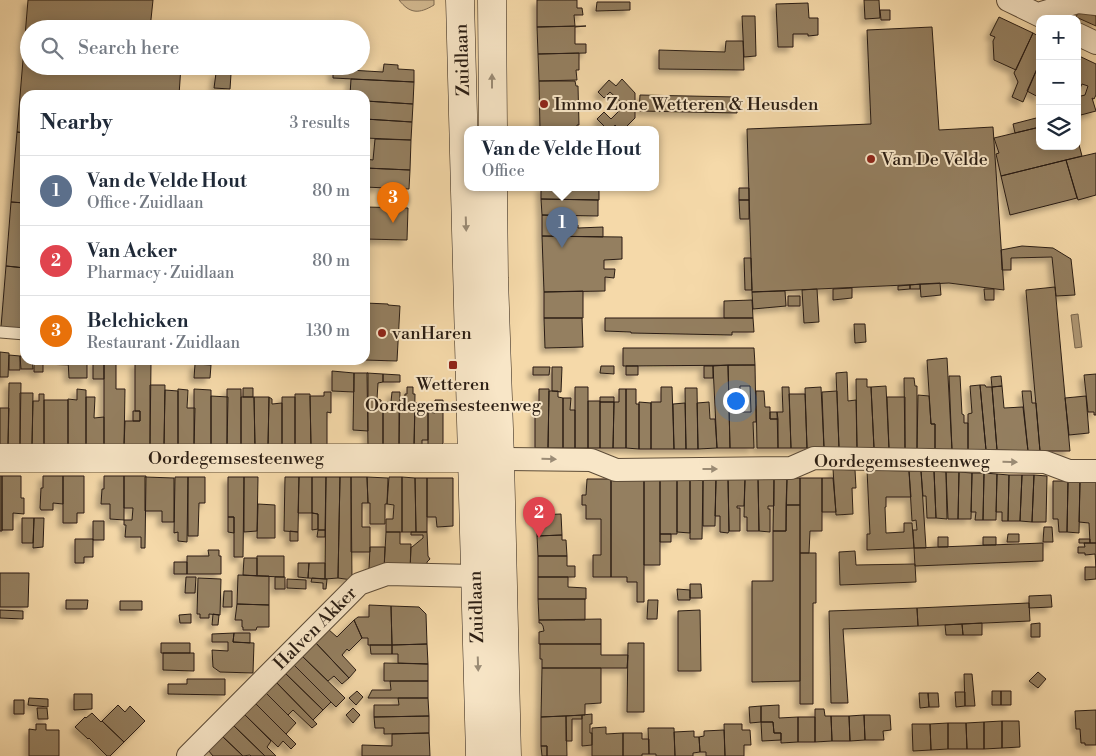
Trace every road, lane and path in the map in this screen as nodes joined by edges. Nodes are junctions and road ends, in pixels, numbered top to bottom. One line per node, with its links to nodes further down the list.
1 (460, 0): 10 (main road, Zuidlaan, one-way to 10)
2 (492, 0): 9 (main road, Zuidlaan, one-way to 2)
3 (1008, 0): 5 (street)
4 (1096, 4): 6 (street)
5 (1041, 15)
6 (1046, 15)
7 (1081, 36): 8 (street)
8 (1096, 43)
9 (493, 126)
10 (464, 134)
11 (466, 191): 13 (main road, Zuidlaan, one-way to 13)
12 (493, 191): 16 (main road, Zuidlaan)
13 (468, 269): 16 (main road, Zuidlaan); 18 (main road, Zuidlaan)
14 (0, 332): 15 (lane)
15 (20, 334)
16 (498, 409): 19 (main road, Zuidlaan)
17 (0, 458): 18 (main road, Oordegemsesteenweg)
18 (472, 458): 21 (main road, Zuidlaan); 22 (main road, Zuidlaan)
19 (500, 459): 20 (street, Oordegemsesteenweg, one-way to 20); 22 (main road, Zuidlaan)
20 (1096, 471)
21 (476, 576): 23 (street, Halven Akker); 24 (main road, Zuidlaan, one-way to 24)
22 (504, 613): 25 (main road, Zuidlaan)
23 (188, 756)
24 (480, 756)
25 (507, 756)

